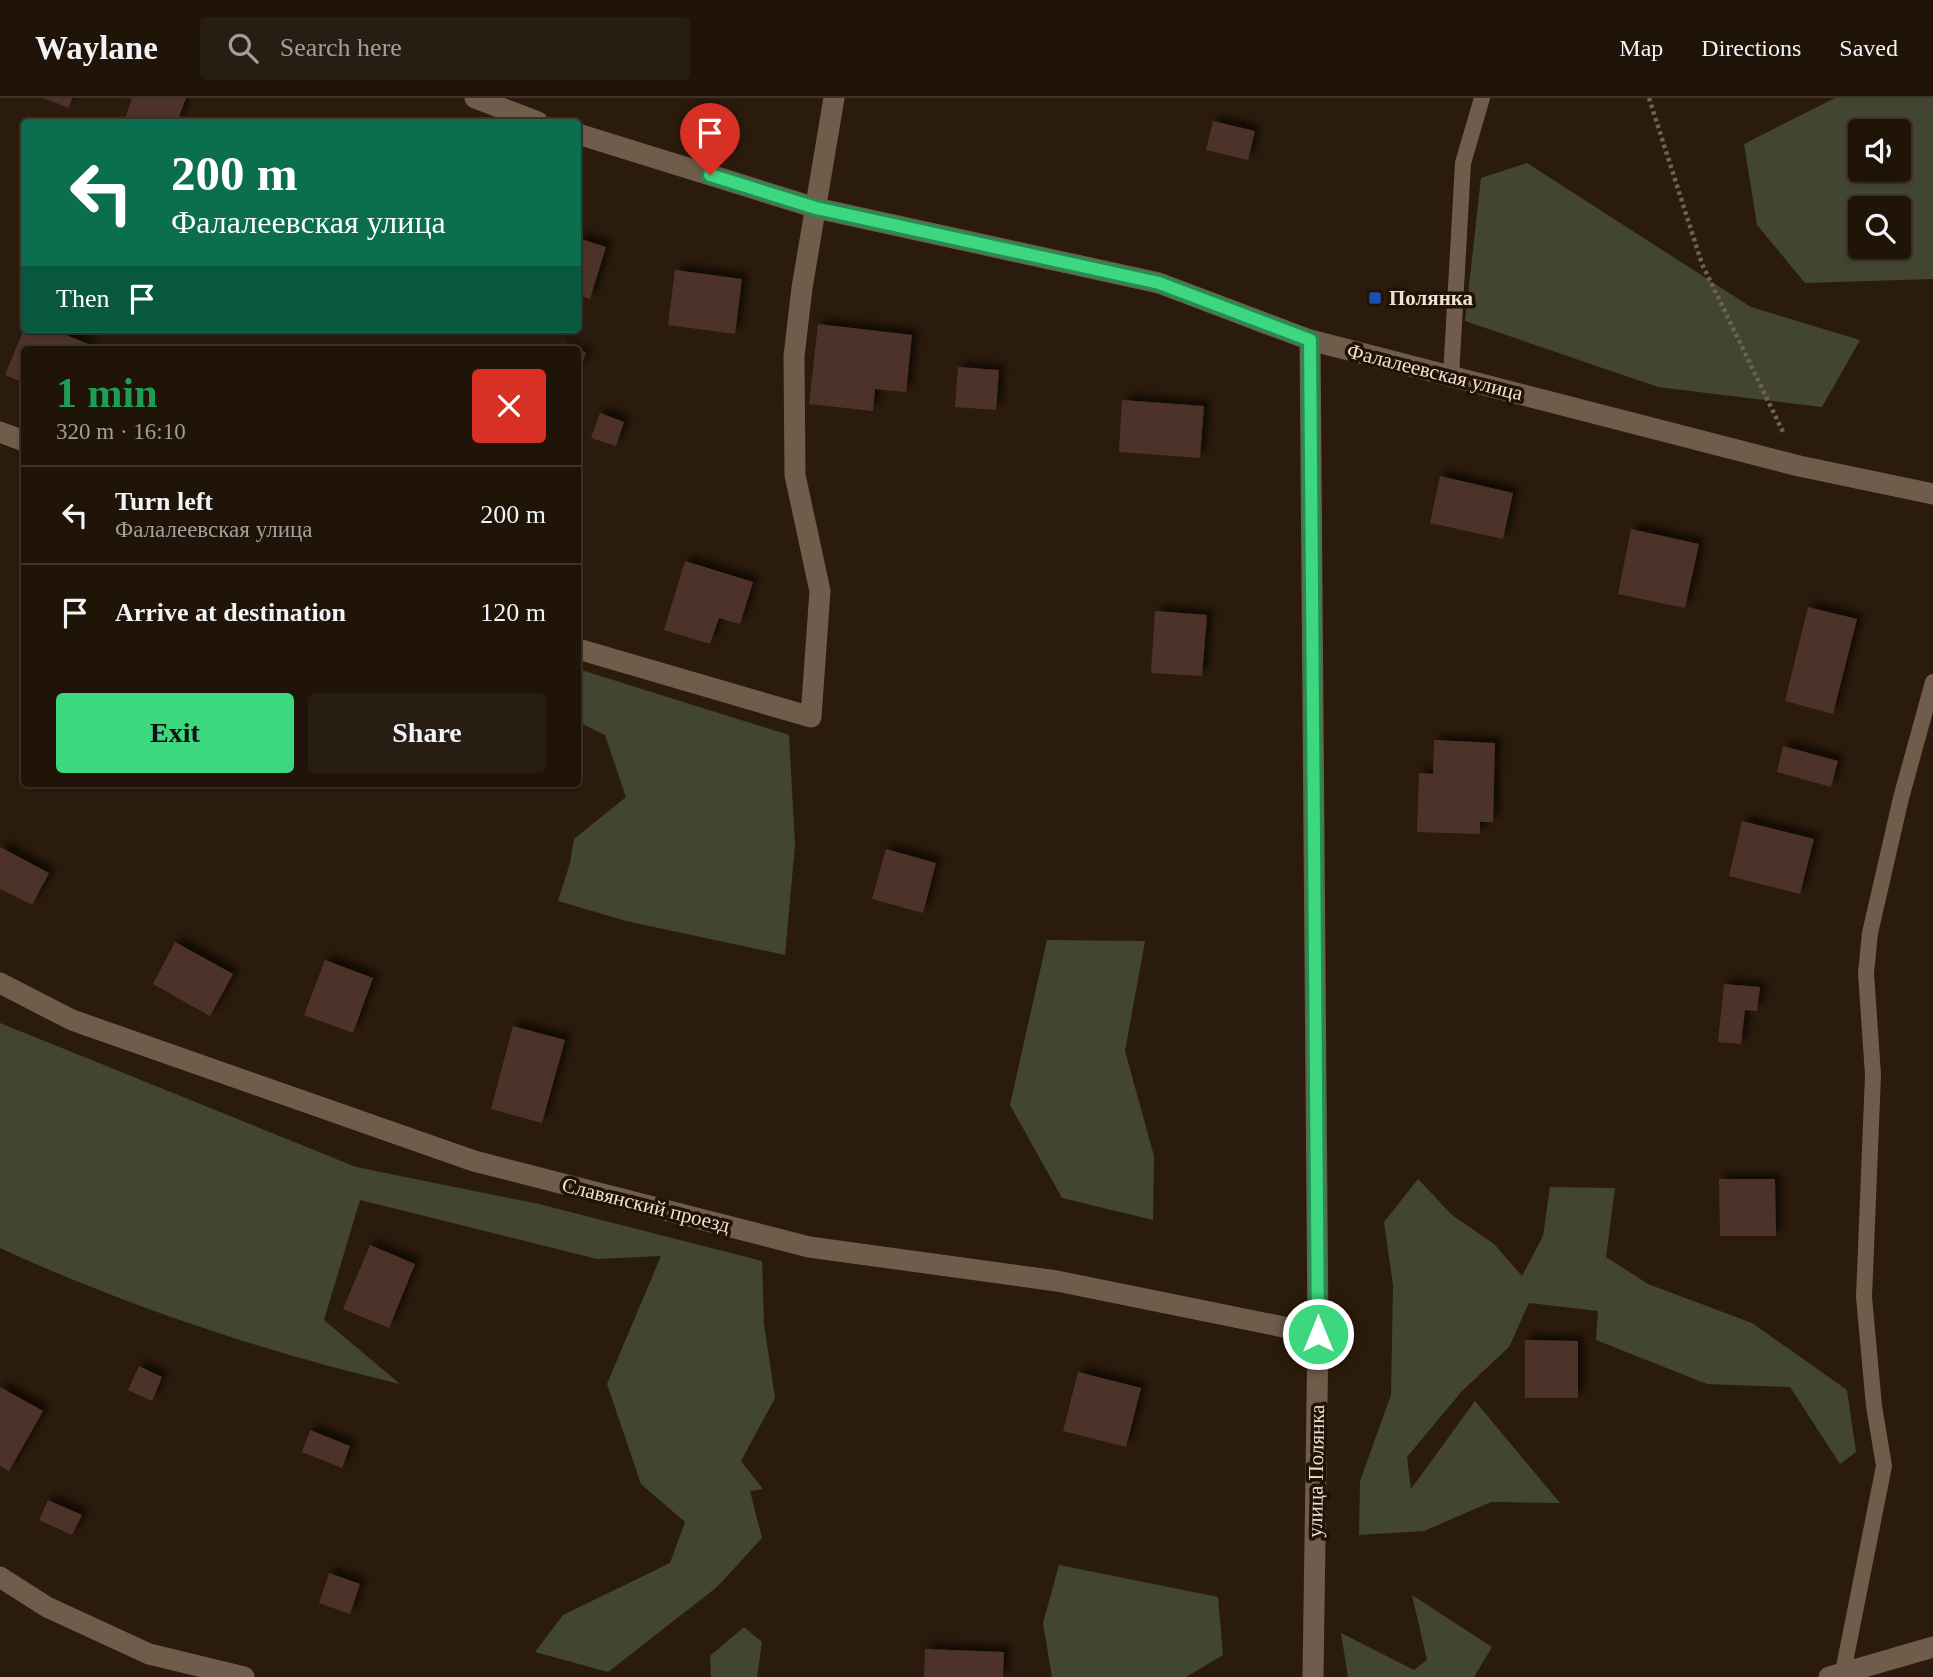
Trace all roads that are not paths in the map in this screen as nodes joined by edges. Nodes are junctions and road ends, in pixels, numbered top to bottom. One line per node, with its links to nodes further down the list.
1 (475, 98): 4 (street)
2 (834, 98): 6 (street)
3 (1482, 98): 8 (lane)
4 (530, 119)
5 (581, 135): 6 (street, Фалалеевская улица)
6 (816, 208): 7 (street, Фалалеевская улица); 12 (street)
7 (1310, 340): 8 (street, Фалалеевская улица); 15 (street, улица Полянка)
8 (1451, 376): 11 (street, Фалалеевская улица)
9 (0, 432): 10 (street)
10 (21, 440)
11 (1933, 495)
12 (581, 650)
13 (1933, 682): 18 (lane)
14 (0, 983): 15 (street, Славянский проезд)
15 (1318, 1334): 20 (street, улица Полянка)
16 (0, 1577): 19 (street)
17 (1933, 1647): 18 (street)
18 (1838, 1676)
19 (244, 1677)
20 (1313, 1677)

